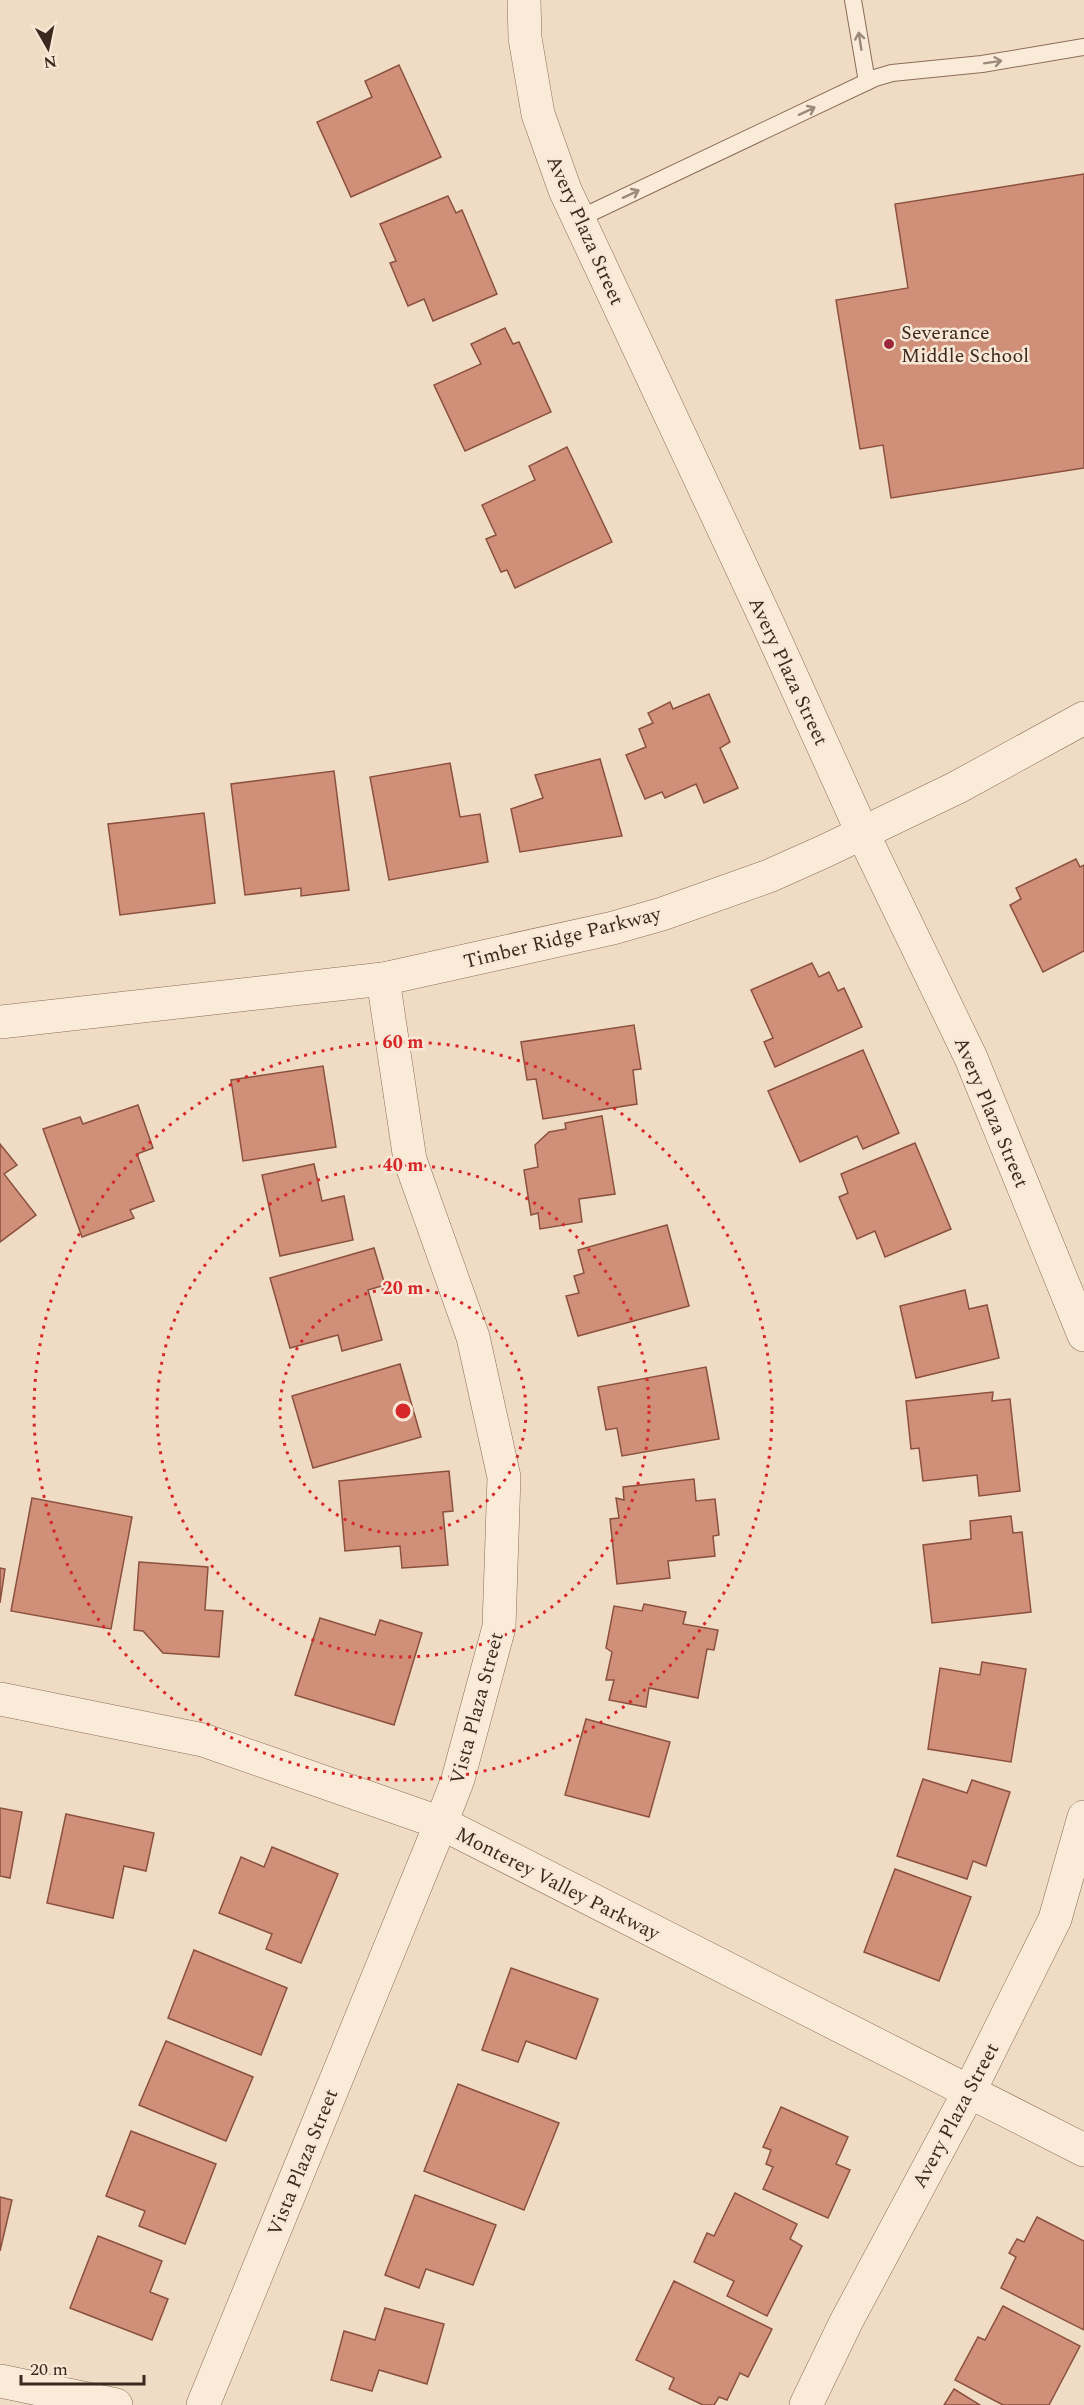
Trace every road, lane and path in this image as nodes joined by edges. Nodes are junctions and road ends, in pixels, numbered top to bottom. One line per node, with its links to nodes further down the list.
1 (524, 0): 5 (street, Avery Plaza Street)
2 (853, 0): 4 (lane, one-way to 2)
3 (1084, 47): 4 (lane, one-way to 3)
4 (867, 82): 5 (lane, one-way to 4)
5 (578, 219): 7 (street, Avery Plaza Street)
6 (1084, 718): 7 (street, Timber Ridge Parkway)
7 (863, 834): 8 (street, Timber Ridge Parkway); 10 (street, Avery Plaza Street)
8 (383, 979): 9 (street, Timber Ridge Parkway); 13 (street, Vista Plaza Street)
9 (0, 1022)
10 (1084, 1330)
11 (0, 1699): 13 (street, Monterey Valley Parkway)
12 (1084, 1817): 14 (street, Avery Plaza Street)
13 (441, 1823): 14 (street, Monterey Valley Parkway); 18 (street, Vista Plaza Street)
14 (969, 2092): 15 (street, Monterey Valley Parkway); 19 (street, Avery Plaza Street)
15 (1084, 2150)
16 (0, 2381): 17 (street)
17 (116, 2405)
18 (203, 2405)
19 (806, 2405)

